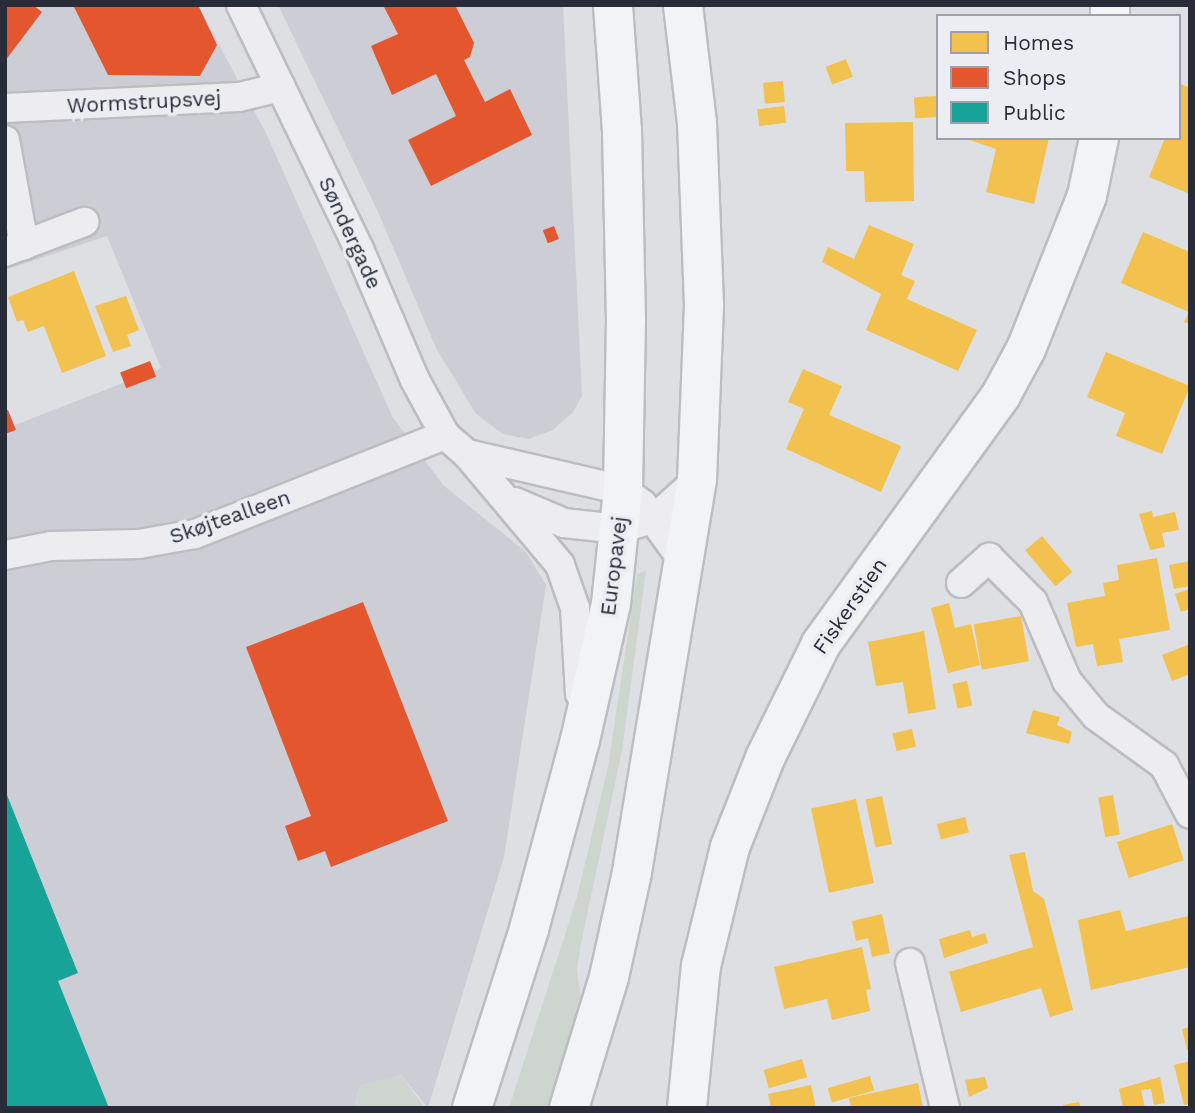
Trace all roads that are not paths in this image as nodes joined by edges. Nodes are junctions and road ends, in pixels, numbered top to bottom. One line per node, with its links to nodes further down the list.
1 (241, 5): 4 (street, Søndergade)
2 (613, 5): 13 (main road, Europavej)
3 (683, 5): 12 (main road)
4 (281, 87): 5 (street, Wormstrupsvej); 10 (street, Søndergade)
5 (5, 108)
6 (5, 140): 9 (street)
7 (1098, 140): 24 (main road, Fiskerstien)
8 (84, 222): 9 (street)
9 (15, 248)
10 (445, 435): 11 (street, Søndergade); 16 (street, Skøjtealleen)
11 (467, 454): 13 (street, Søndergade); 14 (street, Søndergade)
12 (697, 480): 15 (street); 17 (main road)
13 (623, 490): 15 (main road, Europavej)
14 (497, 493): 15 (street, Søndergade); 19 (street, Søndergade)
15 (636, 524): 17 (street); 19 (main road, Europavej)
16 (5, 555)
17 (684, 562): 23 (main road)
18 (961, 583): 20 (street)
19 (580, 740): 22 (main road, Europavej)
20 (1190, 814)
21 (910, 963): 25 (street)
22 (472, 1108)
23 (569, 1108)
24 (687, 1108)
25 (945, 1108)

